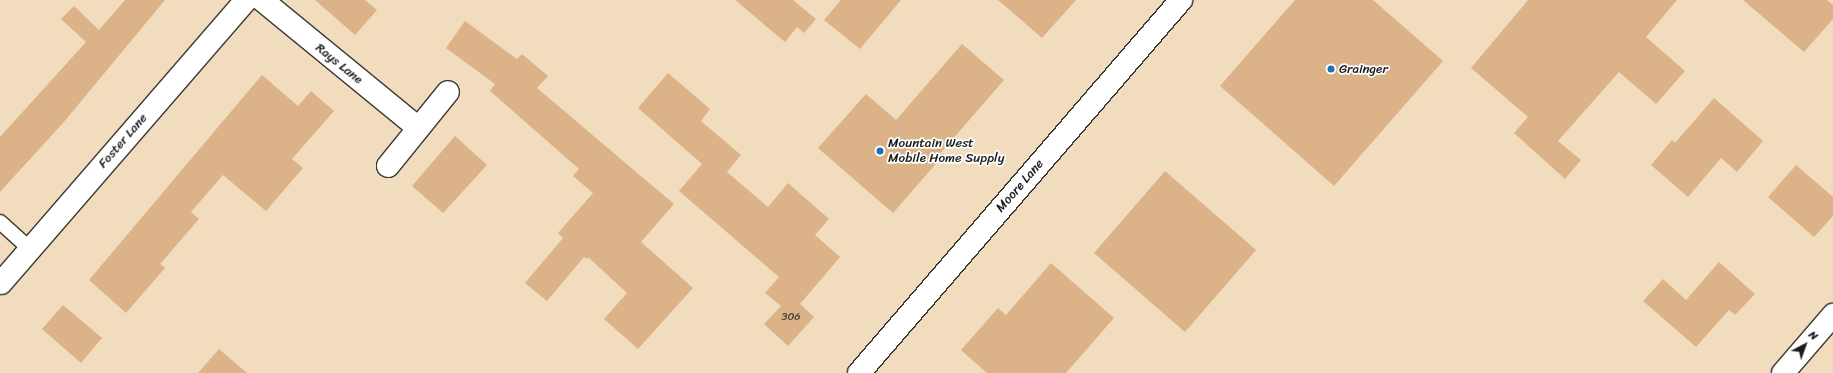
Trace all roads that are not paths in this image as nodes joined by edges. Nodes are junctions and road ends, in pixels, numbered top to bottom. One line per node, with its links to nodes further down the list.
1 (246, 0): 8 (street, Foster Lane)
2 (262, 0): 5 (street, Rays Lane)
3 (1181, 0): 11 (street, Moore Lane)
4 (448, 92): 5 (street)
5 (417, 127): 6 (street)
6 (388, 166)
7 (0, 222): 8 (lane)
8 (30, 249): 9 (street, Foster Lane)
9 (0, 283)
10 (1833, 315): 12 (street)
11 (859, 373)
12 (1783, 373)

